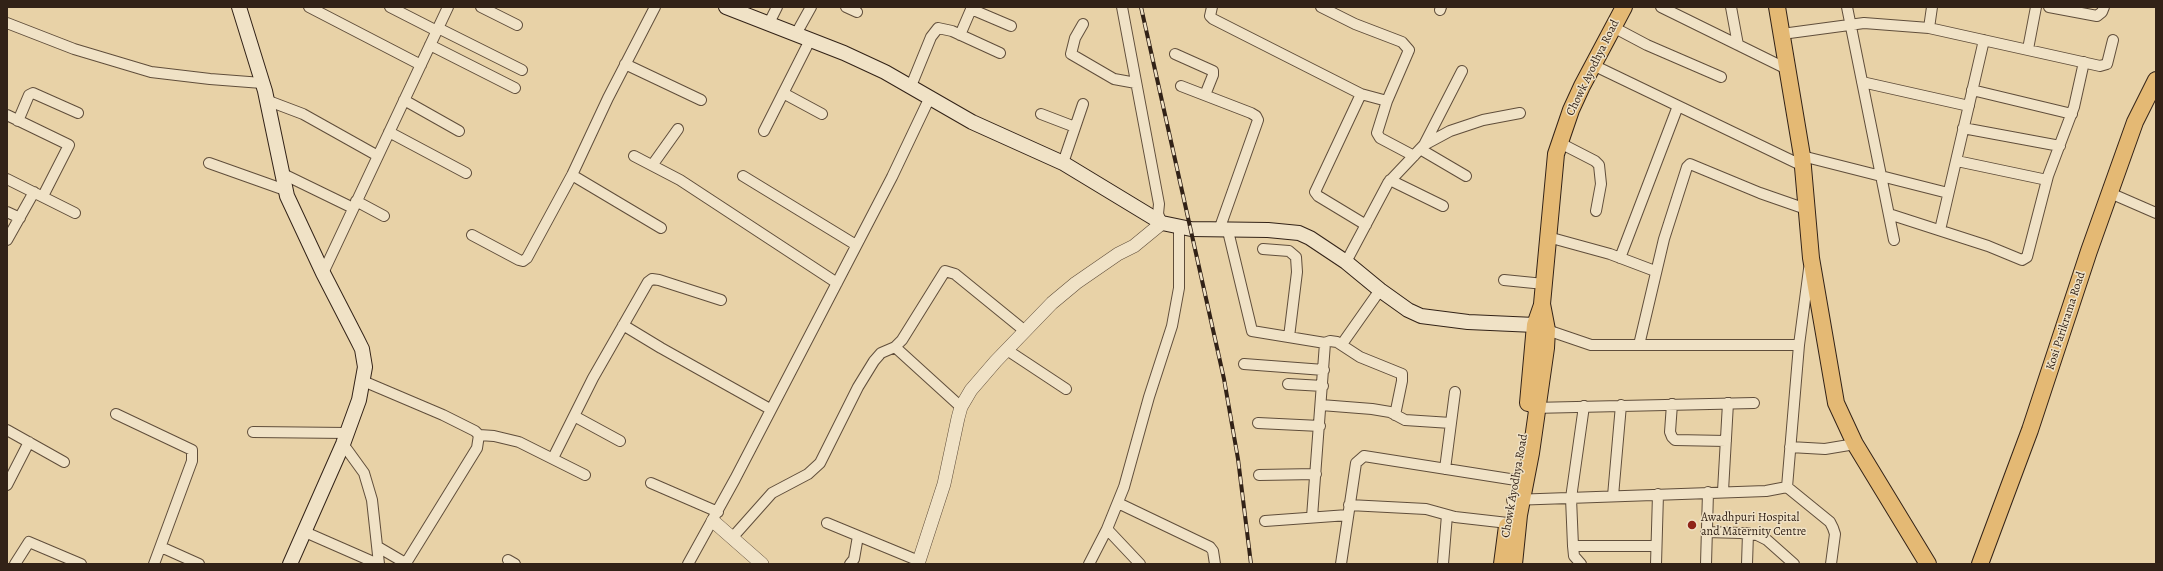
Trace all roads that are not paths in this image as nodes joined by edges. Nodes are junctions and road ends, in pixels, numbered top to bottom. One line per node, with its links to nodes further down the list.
1 (238, 7): 56 (main road)
2 (309, 7): 24 (street)
3 (390, 7): 34 (street)
4 (448, 7): 34 (street)
5 (481, 7): 29 (street)
6 (655, 7): 47 (street)
7 (726, 7): 27 (main road)
8 (778, 7): 27 (street)
9 (811, 7): 35 (street)
10 (846, 7): 25 (street)
11 (1212, 7): 63 (street)
12 (1321, 7): 69 (street)
13 (1624, 7): 32 (main road, Chowk Ayodhya Road)
14 (1661, 7): 42 (street)
15 (1731, 7): 42 (street)
16 (1777, 7): 36 (main road)
17 (1847, 7): 31 (street)
18 (1932, 7): 33 (street)
19 (2036, 7): 43 (street)
20 (2049, 7): 21 (street)
21 (2104, 7)
22 (972, 8): 30 (street); 37 (street)
23 (1124, 9): 57 (street)
24 (327, 11): 48 (street)
25 (857, 12)
26 (7, 23): 56 (street)
27 (769, 23): 35 (main road)
28 (1083, 24): 57 (street)
29 (517, 25)
30 (1011, 26)
31 (1850, 26): 33 (street); 36 (street); 55 (street)
32 (1613, 27): 49 (main road, Chowk Ayodhya Road); 53 (street)
33 (1928, 28): 39 (street)
34 (438, 29): 41 (street); 51 (street)
35 (796, 34): 38 (main road)
36 (1782, 34): 50 (main road)
37 (960, 35): 44 (street); 58 (street)
38 (810, 40): 58 (main road); 62 (street)
39 (1984, 40): 43 (street); 61 (street)
40 (2113, 40): 46 (street)
41 (430, 45): 48 (street); 60 (street)
42 (1738, 45): 50 (street)
43 (2028, 50): 46 (street)
44 (1000, 53)
45 (1175, 54): 64 (street)
46 (2084, 62): 77 (street)
47 (625, 64): 68 (street); 98 (street)
48 (421, 65): 67 (street)
49 (1593, 65): 71 (street); 86 (main road, Chowk Ayodhya Road)
50 (1787, 69): 91 (main road)
51 (522, 70)
52 (1462, 71): 88 (street)
53 (1721, 77)
54 (2156, 80): 107 (main road, Kosi Parikrama Road)
55 (1862, 82): 72 (street); 99 (street)
56 (262, 83): 66 (main road)
57 (1136, 83): 119 (street)
58 (911, 86): 65 (main road)
59 (1181, 86): 64 (street)
60 (515, 88)
61 (1972, 90): 72 (street); 77 (street)
62 (783, 93): 74 (street); 84 (street)
63 (1361, 94): 69 (street); 120 (street)
64 (1205, 95): 123 (street)
65 (930, 96): 94 (main road); 129 (street)
66 (266, 100): 89 (street); 96 (main road)
67 (404, 100): 83 (street); 85 (street)
68 (701, 100)
69 (1387, 101): 88 (street)
70 (1083, 104): 80 (street)
71 (1678, 106): 91 (street); 131 (street)
72 (1969, 106): 82 (street)
73 (78, 113): 79 (street)
74 (822, 114)
75 (1041, 114): 80 (street)
76 (1520, 114): 88 (street)
77 (2072, 114): 87 (street)
78 (7, 115): 79 (street)
79 (18, 121): 108 (street)
80 (1075, 127): 94 (street)
81 (678, 128): 95 (street)
82 (1963, 128): 87 (street); 92 (street)
83 (459, 131)
84 (764, 131)
85 (389, 132): 89 (street); 97 (street)
86 (1560, 142): 112 (street); 128 (main road, Chowk Ayodhya Road)
87 (2060, 146): 104 (street)
88 (1419, 150): 101 (street); 103 (street)
89 (378, 156): 109 (street)
90 (634, 156): 95 (street)
91 (1802, 161): 99 (street); 111 (main road)
92 (1957, 161): 104 (street); 106 (street)
93 (209, 163): 105 (street)
94 (1063, 163): 119 (main road)
95 (653, 164): 137 (street)
96 (281, 173): 105 (main road); 109 (street)
97 (466, 173)
98 (572, 175): 122 (street); 125 (street)
99 (1881, 175): 106 (street); 116 (street)
100 (744, 176): 129 (street)
101 (1466, 176)
102 (7, 179): 108 (street)
103 (1390, 180): 110 (street); 120 (street)
104 (2047, 180): 124 (street)
105 (285, 190): 135 (main road)
106 (1948, 193): 124 (street)
107 (2110, 193): 115 (street); 242 (main road, Kosi Parikrama Road)
108 (39, 194): 114 (street); 118 (street)
109 (355, 205): 117 (street); 135 (street)
110 (1442, 206)
111 (1806, 209): 132 (main road); 134 (street)
112 (1596, 211)
113 (7, 212): 118 (street)
114 (75, 213)
115 (2156, 213)
116 (1889, 214): 124 (street); 127 (street)
117 (384, 216)
118 (20, 218): 126 (street)
119 (1162, 223): 121 (main road); 143 (street)
120 (1366, 225): 133 (street)
121 (1179, 227): 123 (main road); 198 (street)
122 (661, 228)
123 (1224, 230): 133 (main road); 144 (street)
124 (1940, 230)
125 (472, 235)
126 (7, 240)
127 (1894, 240)
128 (1547, 242): 131 (street); 138 (main road, Chowk Ayodhya Road)
129 (856, 245): 137 (street)
130 (1263, 249): 144 (street)
131 (1620, 258): 134 (street)
132 (1810, 258): 148 (street); 180 (main road)
133 (1346, 262): 139 (main road)
134 (1655, 271): 147 (street)
135 (323, 273): 153 (main road)
136 (1504, 280): 138 (street)
137 (837, 283): 166 (street)
138 (1544, 284): 142 (main road, Chowk Ayodhya Road)
139 (1380, 290): 142 (main road); 146 (street)
140 (721, 300): 141 (street)
141 (623, 325): 166 (street); 169 (street)
142 (1541, 328): 147 (street); 165 (main road, Chowk Ayodhya Road)
143 (1025, 331): 149 (street); 150 (street)
144 (1289, 336): 145 (street)
145 (1325, 343): 146 (street); 152 (street)
146 (1342, 344): 168 (street)
147 (1639, 345): 148 (street)
148 (1799, 345): 181 (street)
149 (895, 347): 164 (street); 211 (street)
150 (1007, 350): 156 (street); 164 (street)
151 (1244, 364): 152 (street)
152 (1324, 370): 155 (street)
153 (363, 381): 175 (street); 176 (main road)
154 (1288, 384): 155 (street)
155 (1323, 386): 160 (street)
156 (1066, 389)
157 (1456, 392): 171 (street)
158 (1728, 403): 159 (street); 161 (street); 179 (street)
159 (1754, 403)
160 (1321, 404): 168 (street); 172 (street)
161 (1672, 404): 162 (street); 179 (street)
162 (1621, 405): 163 (street); 195 (street)
163 (1584, 406): 165 (street); 196 (street)
164 (961, 407): 217 (street)
165 (1533, 408): 189 (main road, Chowk Ayodhya Road); 197 (main road)
166 (770, 409): 201 (street)
167 (116, 414): 214 (street)
168 (1395, 415): 171 (street)
169 (574, 416): 177 (street); 182 (street)
170 (1258, 423): 172 (street)
171 (1451, 423): 184 (street)
172 (1320, 426): 185 (street)
173 (7, 430): 178 (street)
174 (253, 432): 176 (street)
175 (479, 435): 182 (street); 224 (street)
176 (345, 438): 207 (main road); 215 (street)
177 (620, 441)
178 (28, 442): 183 (street); 188 (street)
179 (1726, 442): 192 (street)
180 (1855, 444): 181 (street); 241 (main road)
181 (1790, 447): 191 (street)
182 (553, 458): 186 (street)
183 (64, 462)
184 (1445, 469): 189 (street); 199 (street)
185 (1316, 474): 187 (street); 202 (street)
186 (585, 475)
187 (1259, 475)
188 (8, 480)
189 (1516, 480): 197 (main road, Chowk Ayodhya Road)
190 (651, 483): 201 (street)
191 (1788, 487): 192 (street); 240 (street)
192 (1723, 491): 193 (street)
193 (1708, 492): 194 (street); 208 (street)
194 (1658, 494): 195 (street); 213 (street)
195 (1613, 496): 196 (street)
196 (1572, 498): 197 (street); 212 (street)
197 (1517, 500): 205 (main road, Chowk Ayodhya Road); 234 (main road)
198 (1118, 503): 206 (street); 230 (street)
199 (1349, 510): 200 (street); 202 (street); 231 (street)
200 (1447, 515): 205 (street); 232 (street)
201 (715, 517): 211 (street); 225 (street)
202 (1312, 517): 203 (street)
203 (1265, 521)
204 (827, 522): 210 (street)
205 (1508, 523): 233 (main road, Chowk Ayodhya Road)
206 (1107, 528): 228 (street); 229 (street)
207 (304, 532): 222 (main road); 223 (street)
208 (1706, 532): 209 (street); 237 (street)
209 (1748, 533): 238 (street); 239 (street)
210 (858, 536): 217 (street); 227 (street)
211 (732, 538): 226 (street)
212 (1572, 546): 213 (street); 235 (street)
213 (1656, 546): 236 (street)
214 (161, 547): 220 (street); 221 (street)
215 (378, 547): 223 (street); 224 (street)
216 (60, 560): 218 (street); 219 (street)
217 (919, 562)
218 (15, 564)
219 (81, 564)
220 (154, 564)
221 (199, 564)
222 (290, 564)
223 (378, 564)
224 (406, 564)
225 (688, 564)
226 (762, 564)
227 (850, 564)
228 (1088, 564)
229 (1140, 564)
230 (1215, 564)
231 (1341, 564)
232 (1443, 564)
233 (1502, 564)
234 (1514, 564)
235 (1581, 564)
236 (1656, 564)
237 (1706, 564)
238 (1747, 564)
239 (1794, 564)
240 (1831, 564)
241 (1928, 564)
242 (1980, 564)

